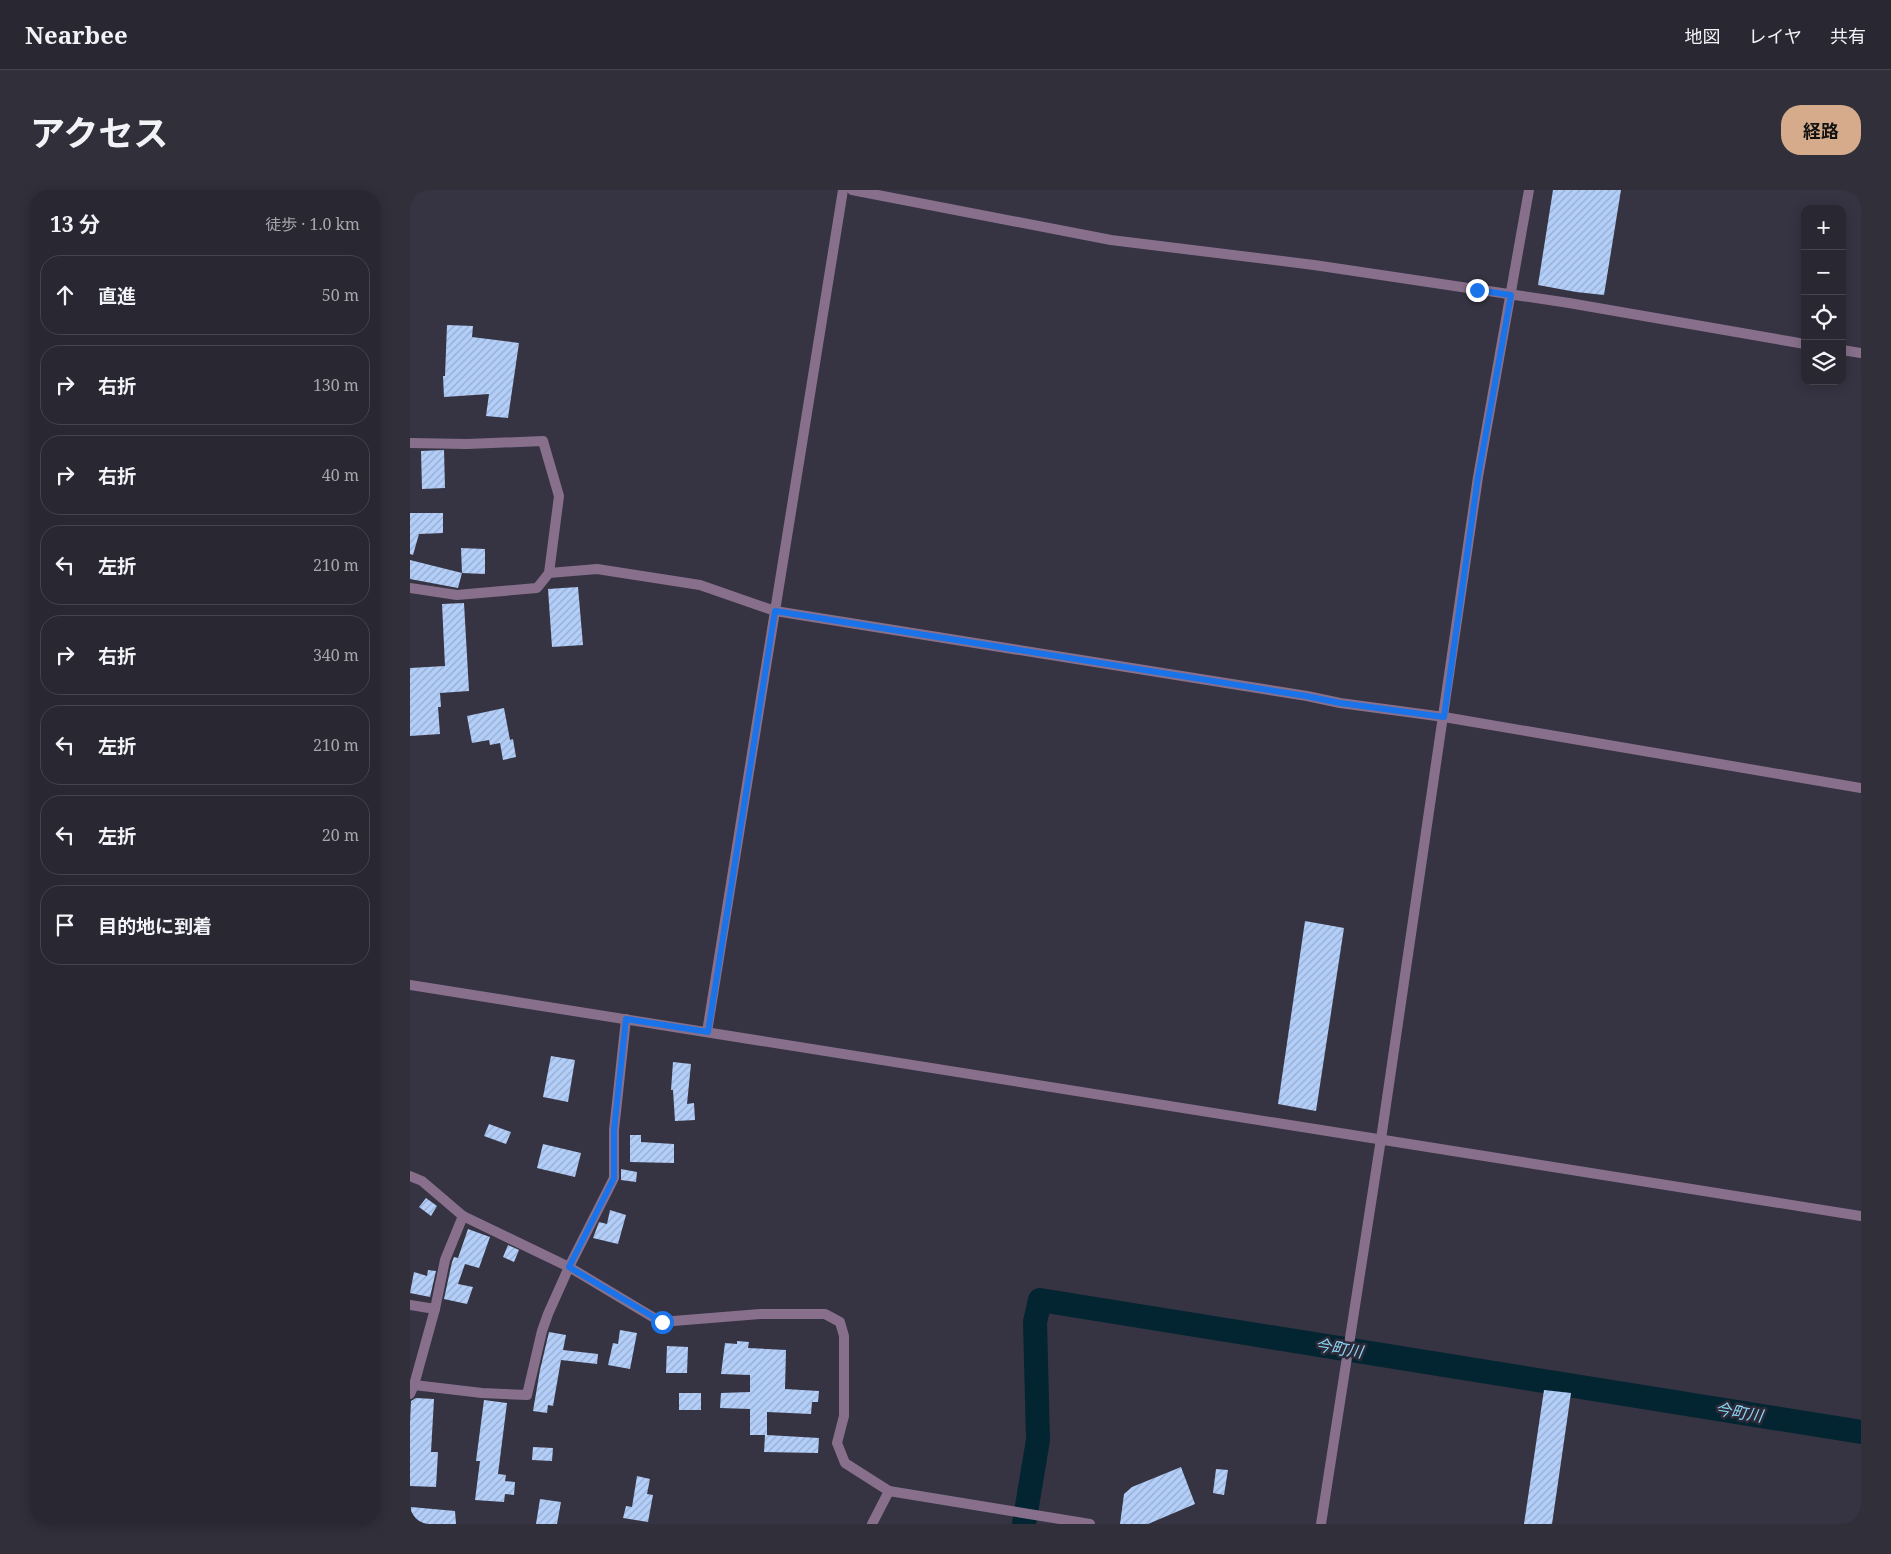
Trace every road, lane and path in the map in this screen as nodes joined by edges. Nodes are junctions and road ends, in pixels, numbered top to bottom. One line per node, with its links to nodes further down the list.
1 (843, 190): 11 (street)
2 (852, 190): 4 (street)
3 (1529, 190): 4 (street)
4 (1511, 295): 5 (street); 12 (street)
5 (1801, 343)
6 (1846, 351): 7 (street)
7 (1861, 353)
8 (410, 443): 9 (street)
9 (550, 574): 10 (street); 11 (street)
10 (410, 588)
11 (775, 611): 12 (street); 16 (street)
12 (1444, 717): 13 (street); 17 (street)
13 (1861, 788)
14 (410, 985): 15 (street)
15 (626, 1019): 16 (street); 21 (street)
16 (708, 1032): 17 (street)
17 (1382, 1139): 20 (street); 28 (street)
18 (410, 1176): 19 (street)
19 (463, 1216): 21 (street); 23 (street)
20 (1861, 1216)
21 (569, 1267): 24 (street); 25 (street)
22 (410, 1304): 23 (street)
23 (435, 1309): 24 (street)
24 (411, 1390)
25 (889, 1491): 26 (street); 27 (street)
26 (872, 1524)
27 (1090, 1524)
28 (1321, 1524)

